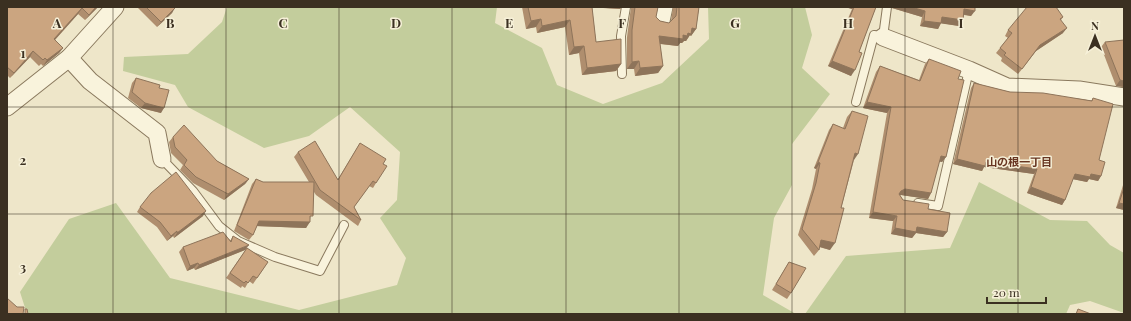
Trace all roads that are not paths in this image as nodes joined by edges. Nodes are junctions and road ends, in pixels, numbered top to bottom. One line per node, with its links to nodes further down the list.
1 (114, 7): 5 (street)
2 (626, 7): 7 (lane)
3 (887, 7): 4 (lane)
4 (883, 37): 6 (street); 9 (lane)
5 (69, 58): 10 (street); 11 (street)
6 (969, 70): 8 (street); 12 (lane)
7 (622, 74)
8 (1124, 97)
9 (856, 102)
10 (7, 107)
11 (162, 159): 13 (lane)
12 (908, 201)
13 (344, 225)

